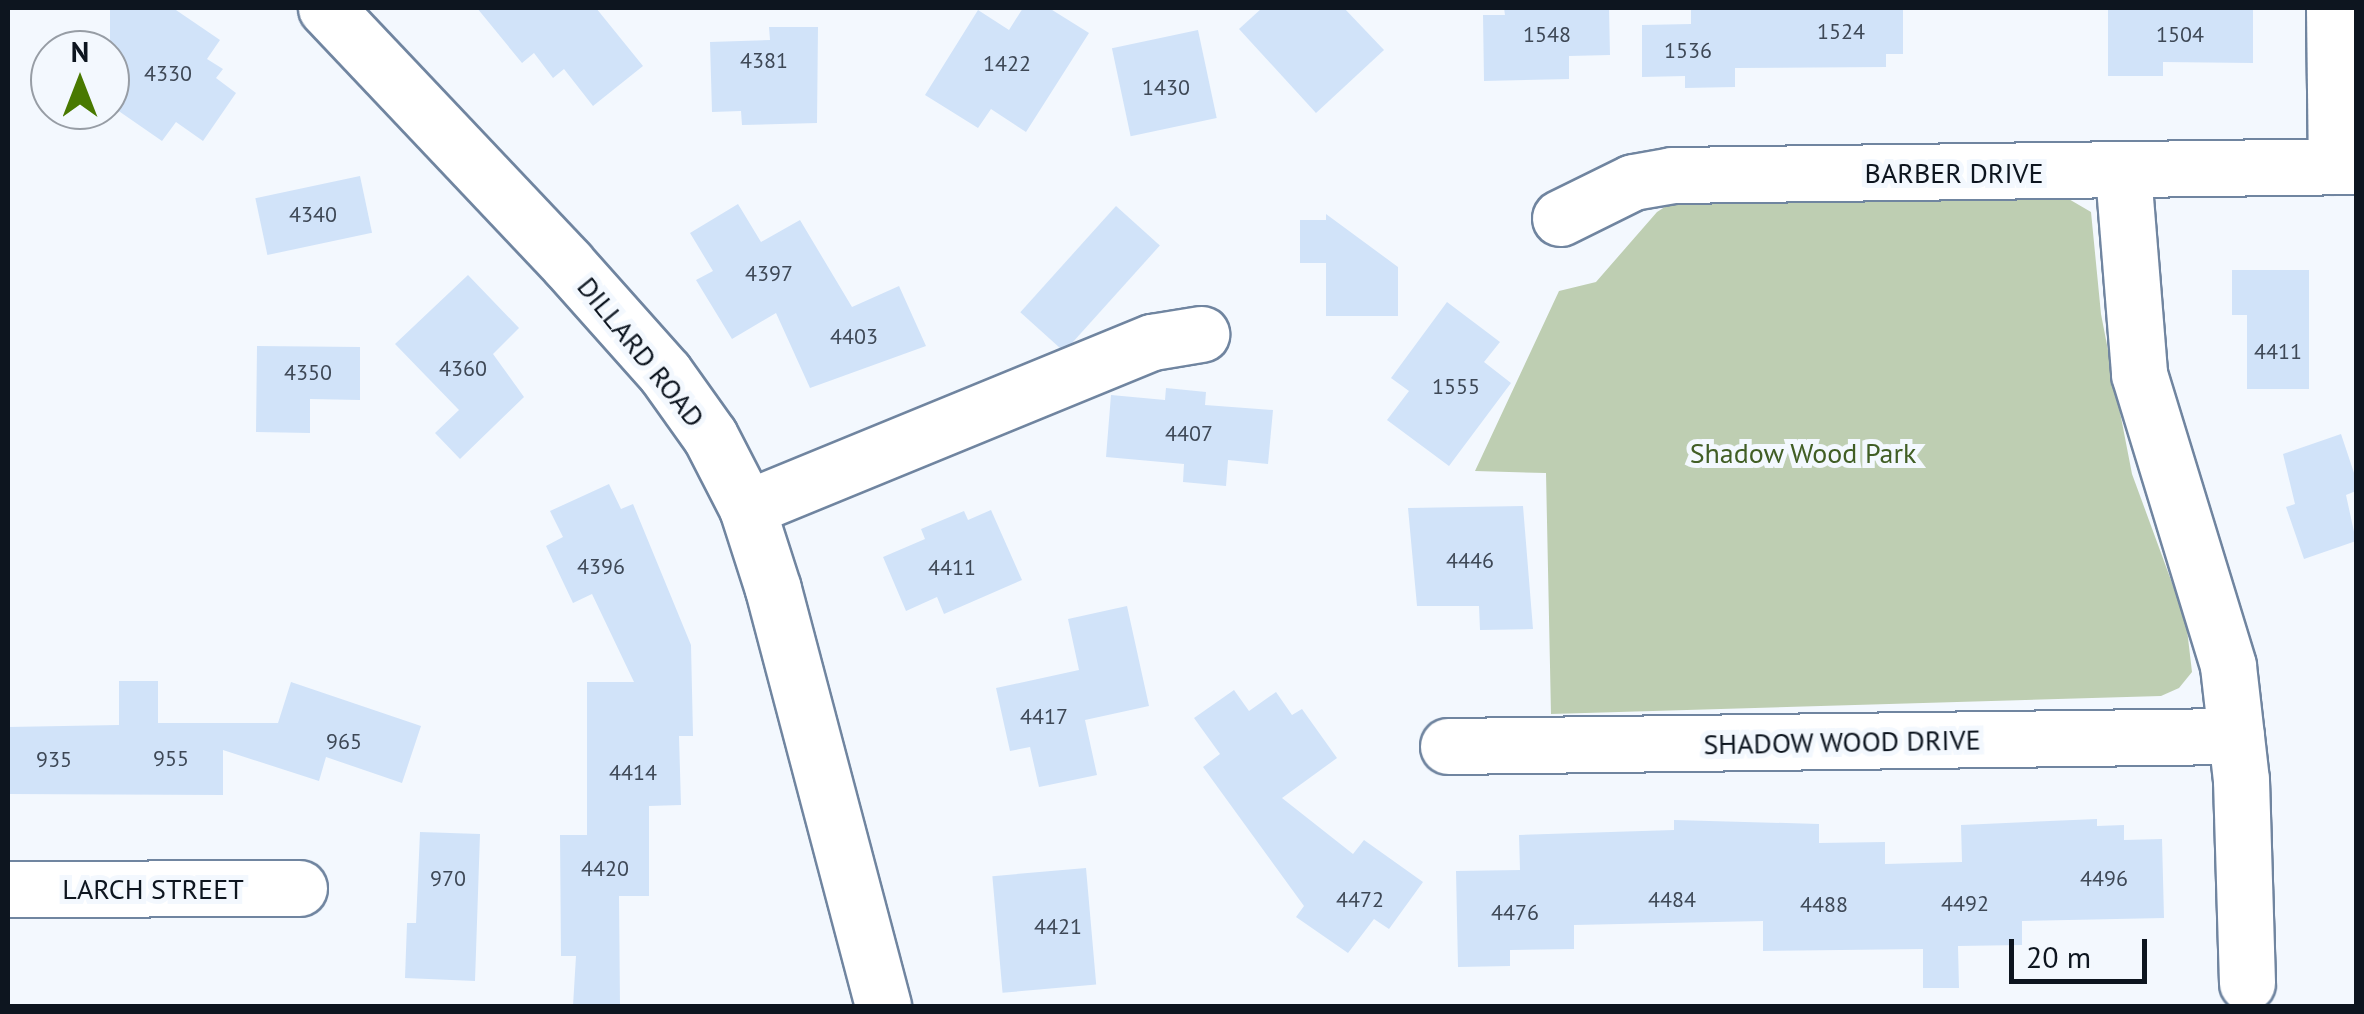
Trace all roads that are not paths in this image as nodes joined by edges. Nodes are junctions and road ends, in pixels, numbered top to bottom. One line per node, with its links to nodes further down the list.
1 (326, 8): 7 (street, DILLARD ROAD)
2 (2334, 8): 3 (street)
3 (2346, 166): 4 (street, BARBER DRIVE)
4 (2123, 172): 5 (street, BARBER DRIVE); 8 (street)
5 (1560, 218)
6 (1202, 334): 7 (street)
7 (747, 508): 13 (street, DILLARD ROAD)
8 (2236, 736): 9 (street, SHADOW WOOD DRIVE); 12 (street)
9 (1448, 746)
10 (299, 888): 11 (street, LARCH STREET)
11 (8, 890)
12 (2246, 983)
13 (883, 1006)

